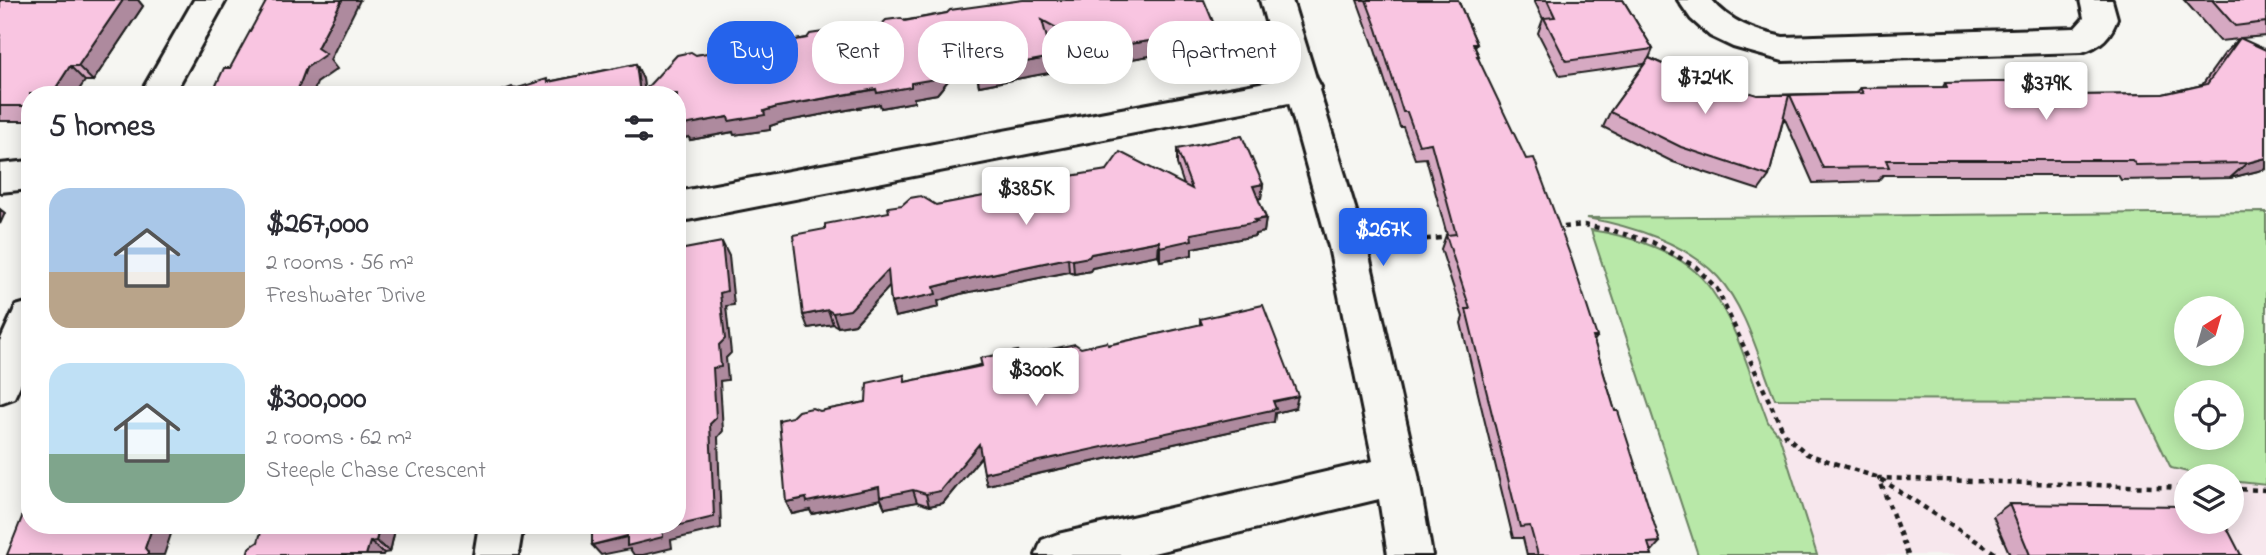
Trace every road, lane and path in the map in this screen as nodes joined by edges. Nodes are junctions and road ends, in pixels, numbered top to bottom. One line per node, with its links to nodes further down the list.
1 (210, 0): 5 (street)
2 (1276, 0): 6 (street)
3 (1694, 0): 4 (street)
4 (2096, 0)
5 (162, 86)
6 (1304, 87): 9 (street); 12 (street)
7 (21, 177): 8 (street)
8 (0, 178)
9 (686, 205)
10 (1544, 229): 16 (path)
11 (1464, 236): 12 (path)
12 (1348, 247): 15 (street)
13 (21, 338): 14 (street)
14 (0, 385)
15 (1397, 475): 22 (street); 23 (street)
16 (1879, 478): 17 (path); 24 (path); 25 (path)
17 (2174, 488)
18 (2244, 489): 19 (path)
19 (2266, 490)
20 (500, 534): 21 (street)
21 (496, 555)
22 (1058, 555)
23 (1410, 555)
24 (1908, 555)
25 (1998, 555)

